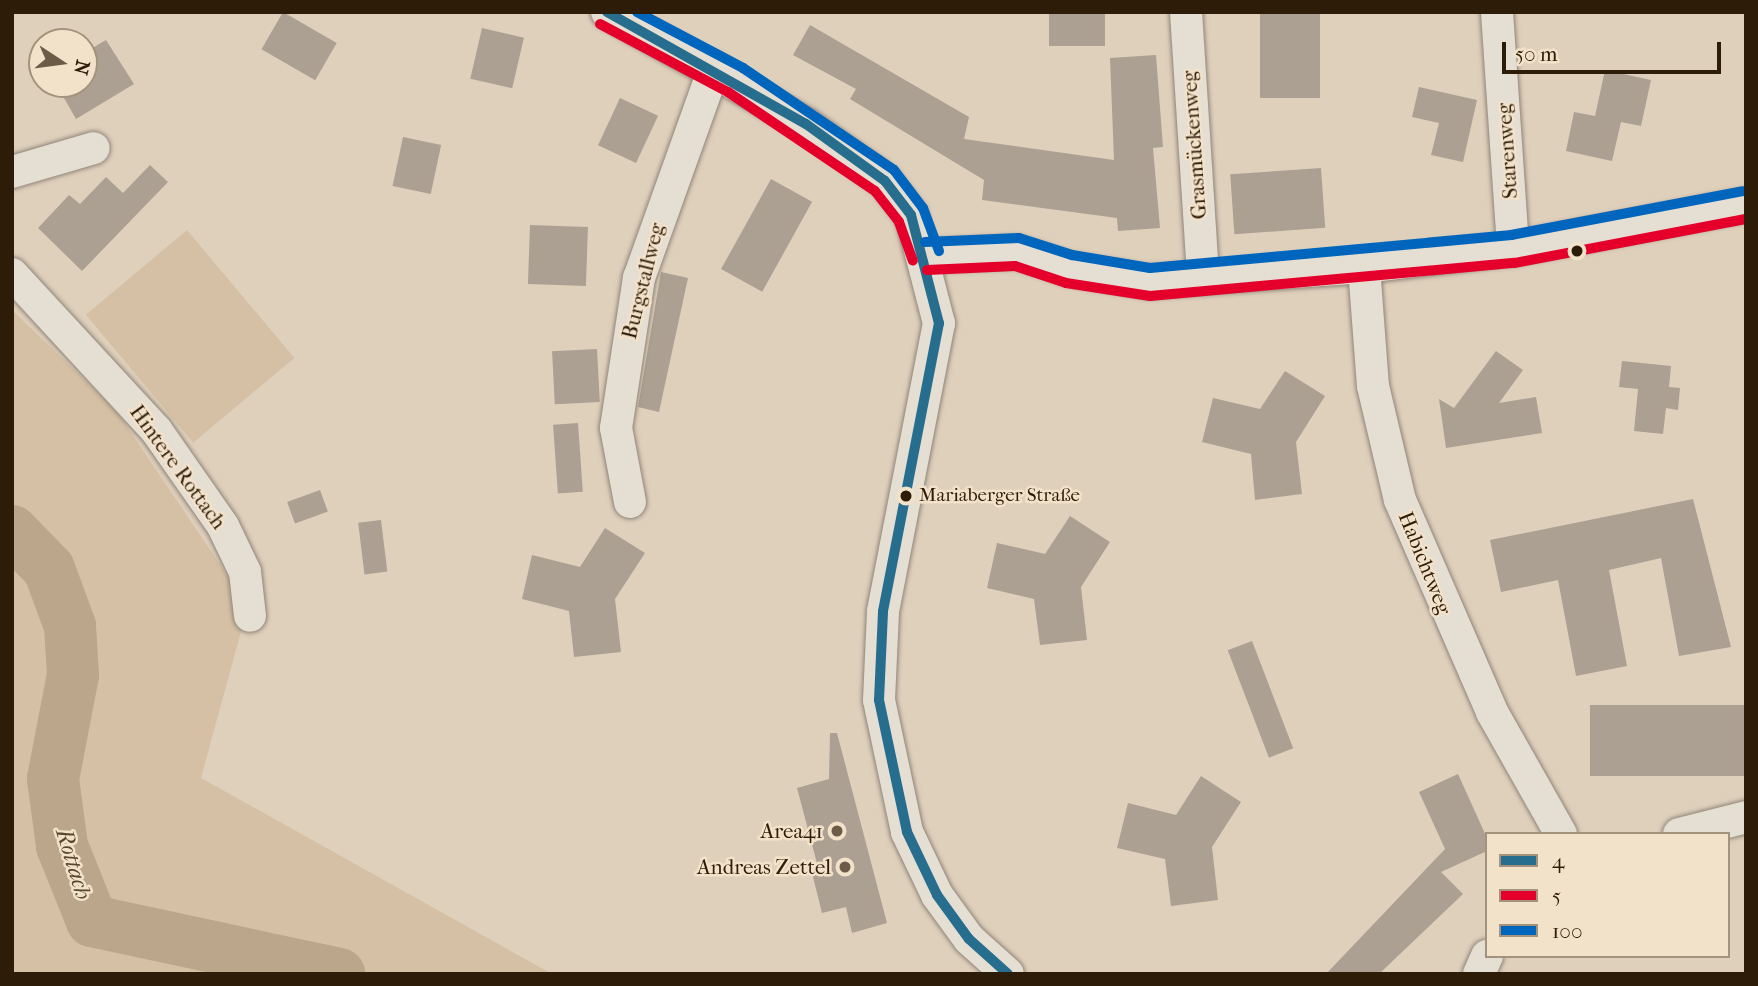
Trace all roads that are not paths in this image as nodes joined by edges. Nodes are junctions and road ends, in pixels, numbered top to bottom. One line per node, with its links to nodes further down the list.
1 (607, 12): 4 (street)
2 (1185, 12): 12 (street, Grasmückenweg)
3 (1497, 12): 8 (street, Starenweg)
4 (714, 69): 9 (street); 13 (street, Burgstallweg)
5 (94, 148): 6 (street)
6 (12, 172)
7 (1746, 205): 8 (street)
8 (1513, 249): 10 (street)
9 (926, 256): 12 (street); 19 (street)
10 (1364, 267): 12 (street); 16 (street, Habichtweg)
11 (12, 275): 14 (street, Hintere Rottach)
12 (1203, 278)
13 (630, 502)
14 (250, 617)
15 (1746, 817): 17 (street)
16 (1560, 832)
17 (1687, 832)
18 (1486, 958): 20 (street)
19 (1008, 974)
20 (1479, 974)

